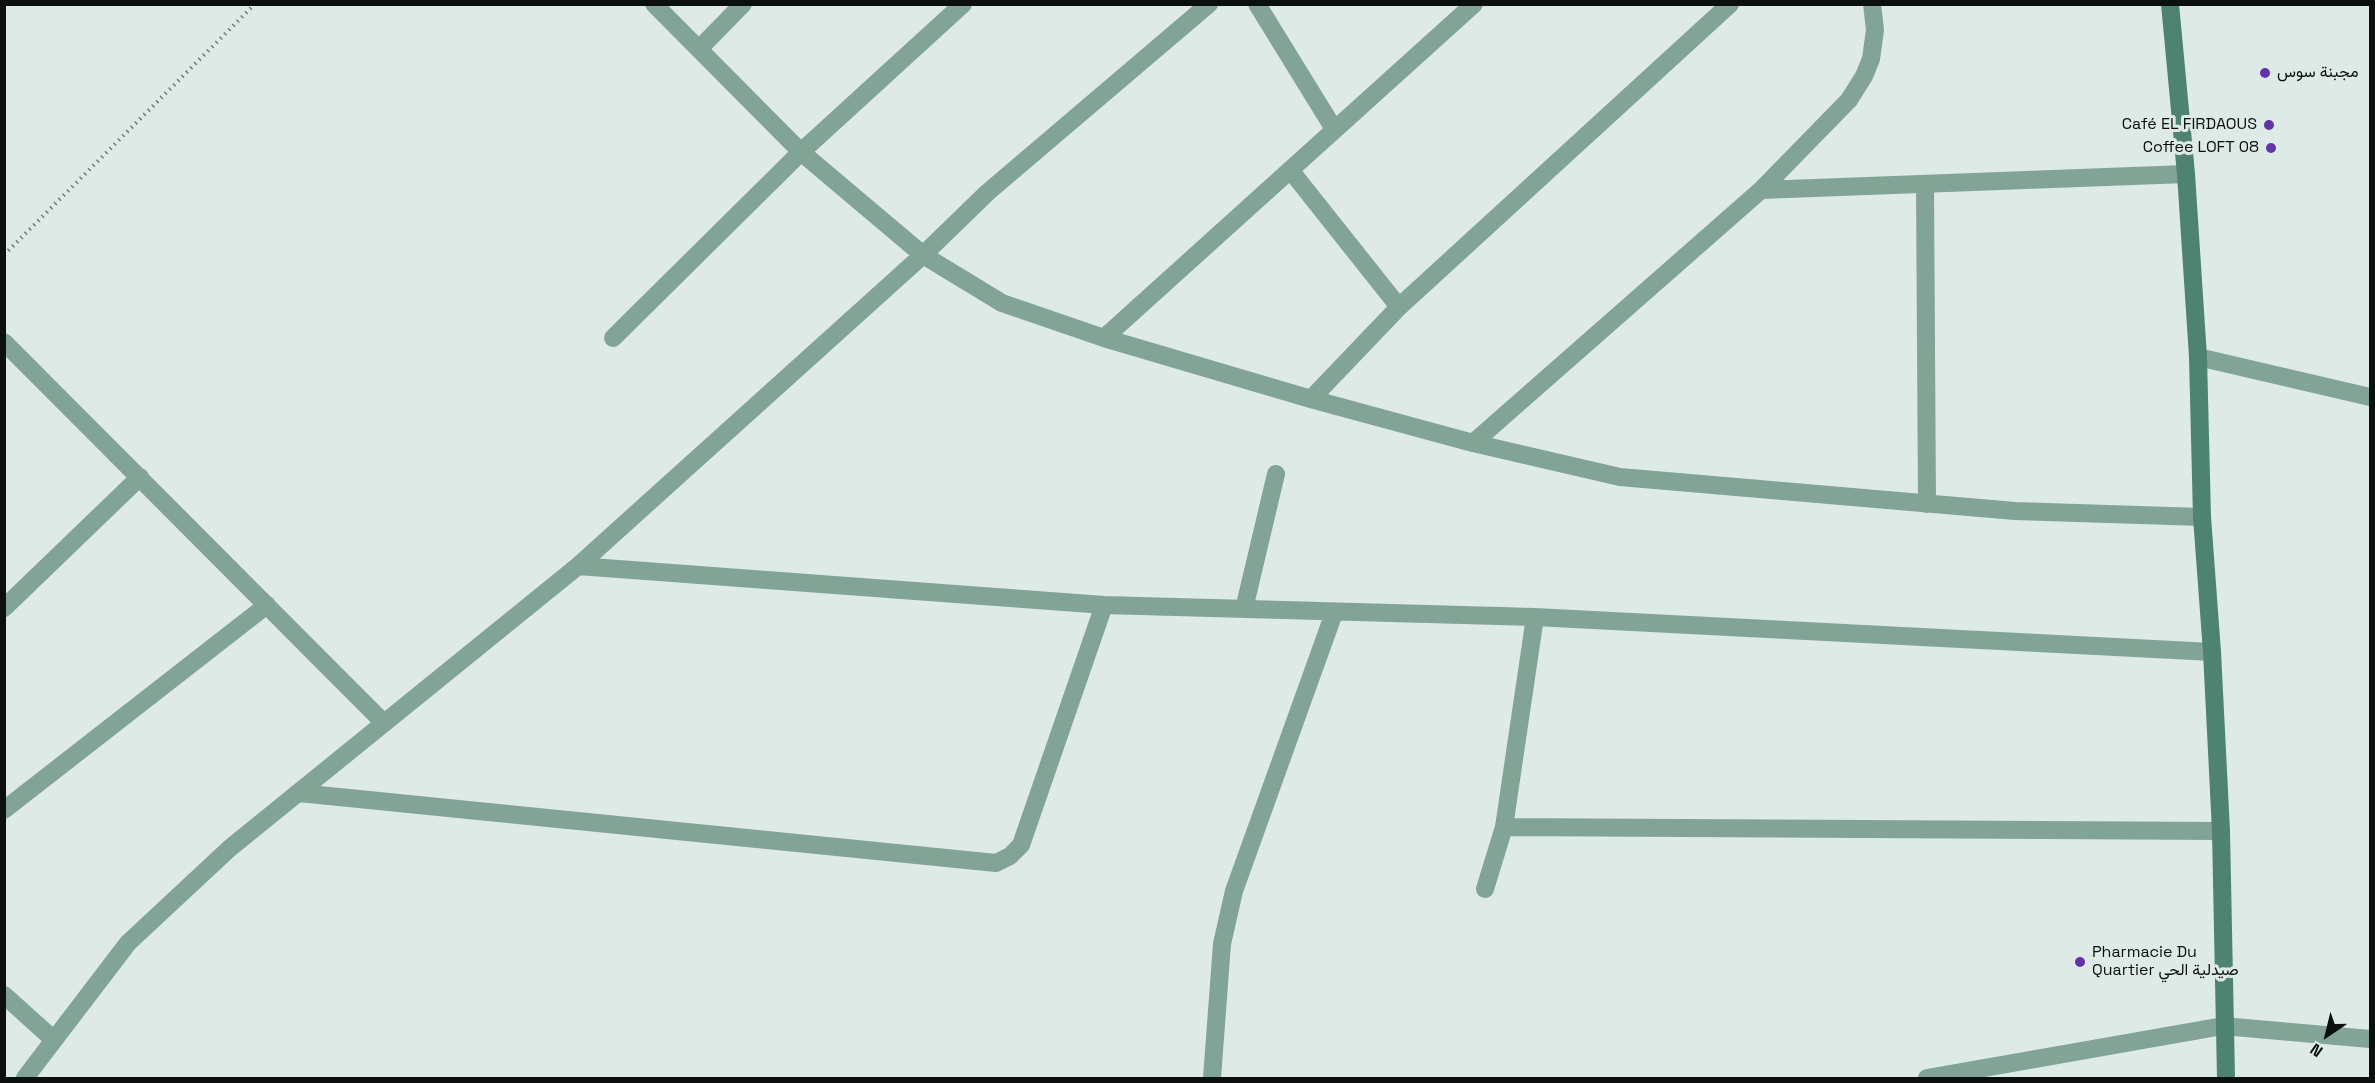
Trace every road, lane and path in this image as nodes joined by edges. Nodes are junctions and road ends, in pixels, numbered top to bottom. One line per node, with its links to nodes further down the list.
1 (255, 4): 18 (path)
2 (654, 4): 11 (street)
3 (743, 4): 11 (street)
4 (963, 4): 13 (street)
5 (1209, 4): 19 (street)
6 (1257, 4): 12 (street)
7 (1474, 4): 12 (street)
8 (1730, 4): 20 (street)
9 (1872, 4): 17 (street)
10 (2170, 4): 15 (main road)
11 (699, 49): 13 (street)
12 (1335, 129): 14 (street)
13 (801, 152): 19 (street); 21 (street)
14 (1291, 171): 20 (street); 22 (street)
15 (2186, 174): 16 (street); 24 (main road)
16 (1925, 184): 17 (street); 30 (street)
17 (1761, 190): 27 (street)
18 (4, 255)
19 (923, 255): 22 (street); 32 (street)
20 (1399, 307): 26 (street)
21 (613, 338)
22 (1104, 338): 26 (street)
23 (4, 342): 29 (street)
24 (2198, 357): 25 (street); 31 (main road)
25 (2370, 397)
26 (1311, 399): 27 (street)
27 (1473, 443): 30 (street)
28 (1276, 474): 36 (street)
29 (140, 477): 33 (street); 35 (street)
30 (1927, 504): 31 (street)
31 (2202, 517): 39 (main road)
32 (578, 566): 34 (street); 40 (street)
33 (267, 605): 40 (street); 42 (street)
34 (1104, 605): 36 (street); 41 (street)
35 (4, 608)
36 (1244, 609): 37 (street)
37 (1334, 613): 38 (street); 51 (street)
38 (1535, 617): 39 (street); 43 (street)
39 (2212, 652): 44 (main road)
40 (384, 723): 41 (street)
41 (299, 793): 49 (street)
42 (4, 810)
43 (1504, 826): 44 (street); 45 (street)
44 (2221, 831): 47 (main road)
45 (1485, 890)
46 (4, 994): 49 (street)
47 (2223, 1026): 48 (street); 52 (street); 53 (main road)
48 (2370, 1039)
49 (54, 1040): 50 (street)
50 (25, 1078)
51 (1212, 1078)
52 (1928, 1078)
53 (2226, 1078)

